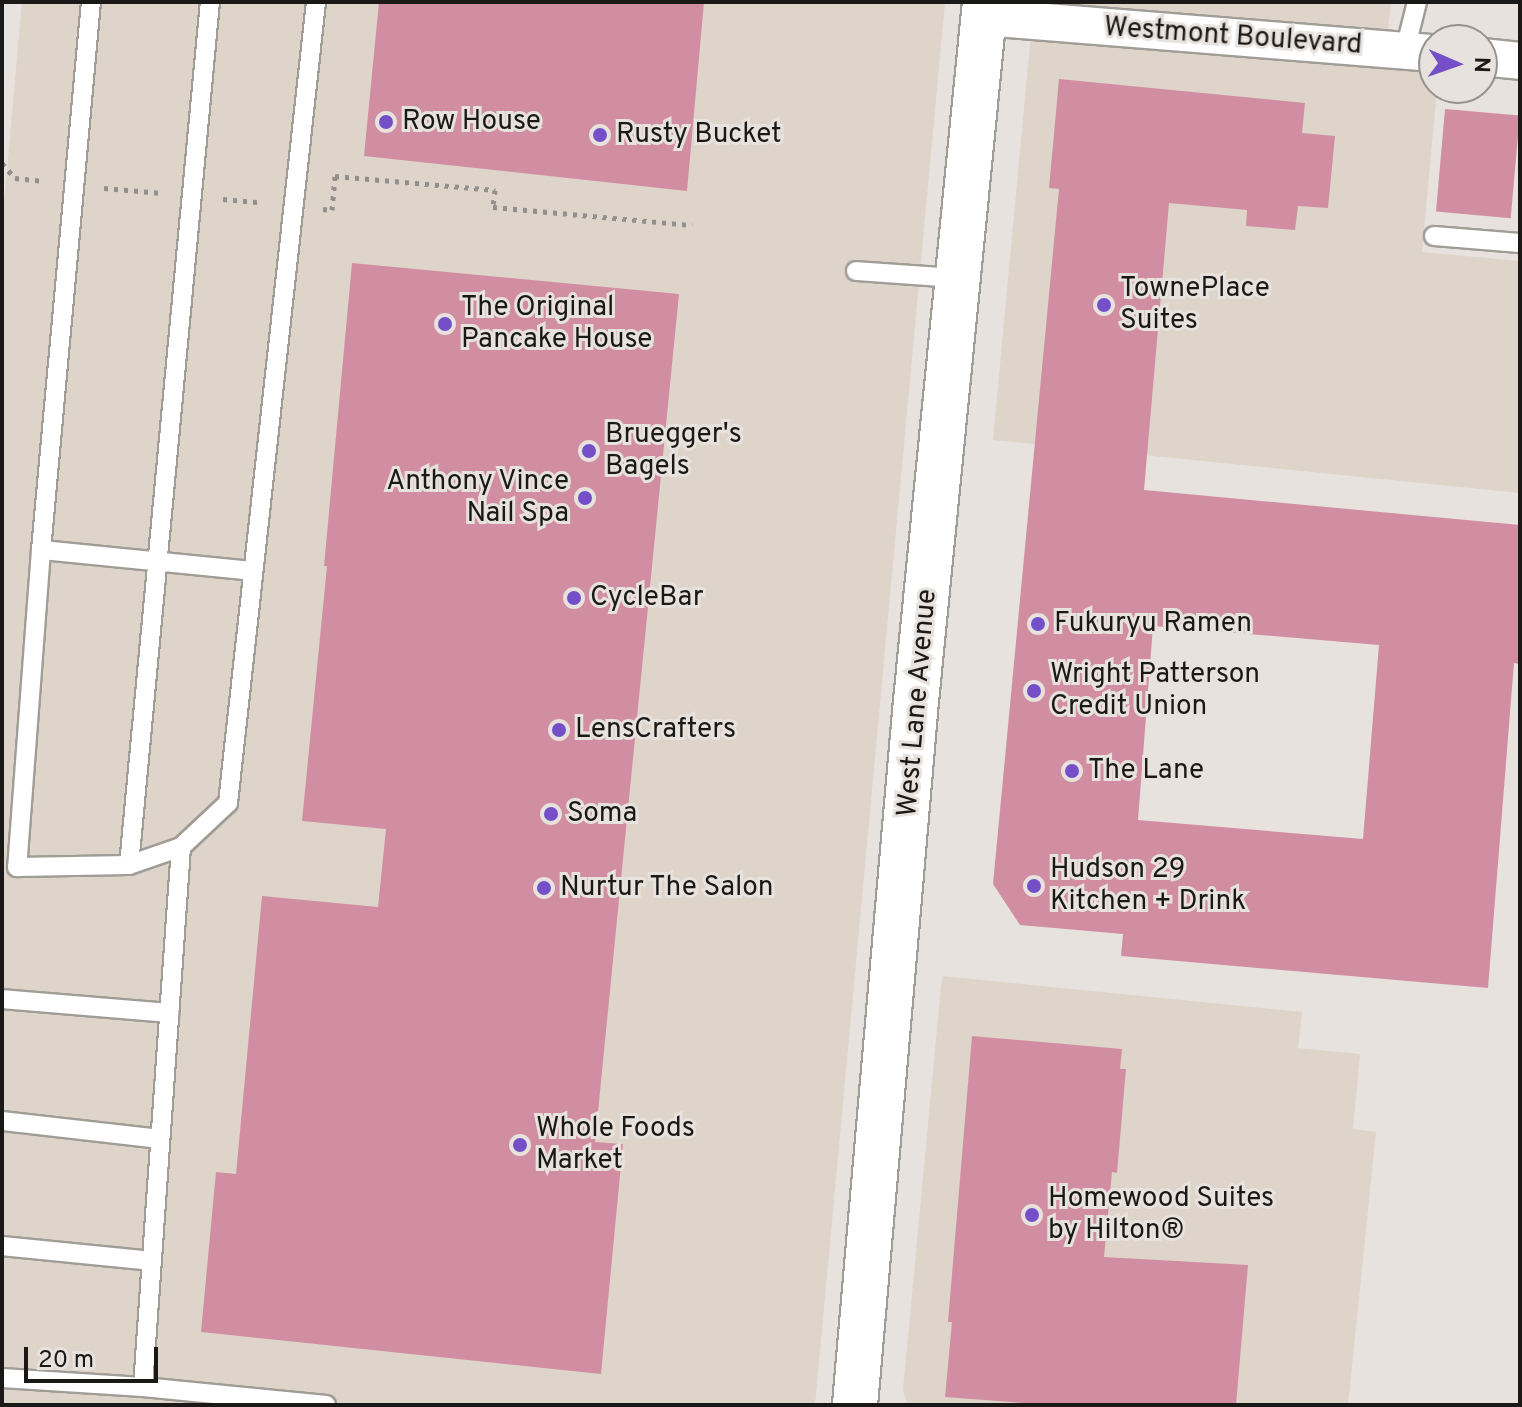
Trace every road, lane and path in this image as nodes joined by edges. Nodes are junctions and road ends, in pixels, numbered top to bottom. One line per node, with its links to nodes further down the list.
1 (91, 2): 11 (lane)
2 (210, 2): 12 (lane)
3 (316, 2): 13 (lane)
4 (1417, 2): 6 (lane)
5 (984, 10): 7 (street, Westmont Boulevard); 18 (main road, West Lane Avenue)
6 (1418, 27)
7 (1418, 52)
8 (1498, 59): 9 (street)
9 (1520, 61)
10 (2, 163): 11 (path)
11 (75, 185): 12 (path); 19 (lane)
12 (192, 196): 13 (path); 20 (lane)
13 (294, 205): 14 (path); 21 (lane)
14 (692, 225)
15 (1434, 236): 16 (lane)
16 (1520, 243)
17 (856, 271): 18 (lane)
18 (959, 278): 34 (main road, West Lane Avenue)
19 (41, 550): 20 (lane); 24 (lane)
20 (158, 561): 21 (lane); 23 (lane)
21 (253, 571): 22 (lane)
22 (181, 847): 23 (lane); 26 (lane)
23 (129, 865): 24 (lane)
24 (10, 866)
25 (2, 999): 26 (lane)
26 (169, 1013): 28 (lane)
27 (2, 1121): 28 (lane)
28 (160, 1139): 30 (lane)
29 (2, 1246): 30 (lane)
30 (151, 1261): 32 (lane)
31 (2, 1378): 32 (lane)
32 (143, 1387): 33 (lane)
33 (326, 1405)
34 (855, 1405)

